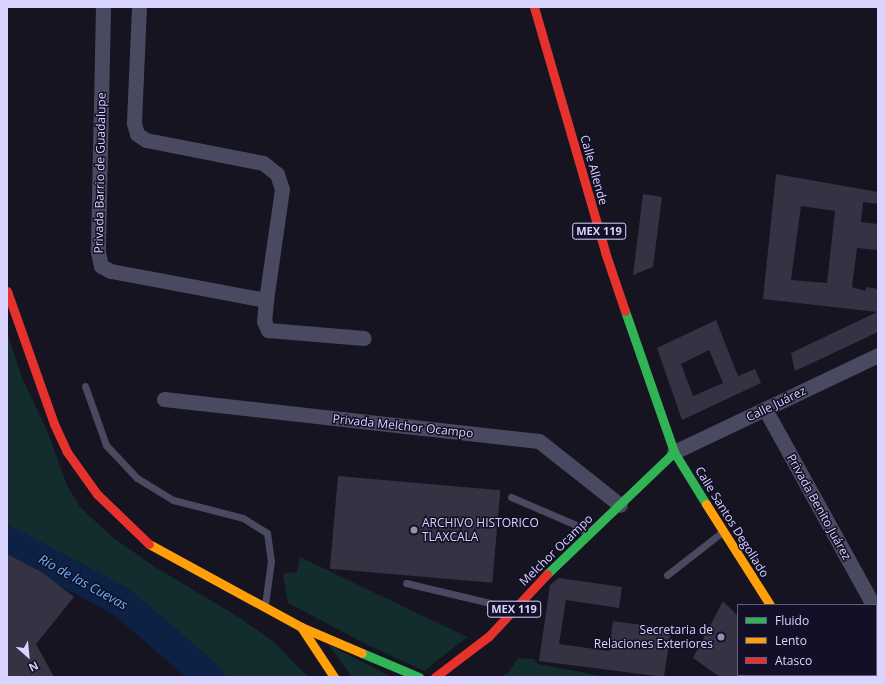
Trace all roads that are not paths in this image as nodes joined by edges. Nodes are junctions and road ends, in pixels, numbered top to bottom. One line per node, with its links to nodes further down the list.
1 (103, 7): 5 (street, Privada Barrio de Guadalupe)
2 (139, 7): 5 (street)
3 (534, 7): 11 (main road, Calle Allende / MEX 119)
4 (7, 291): 20 (main road)
5 (266, 300): 6 (street)
6 (364, 338)
7 (878, 355): 10 (street, Calle Juárez)
8 (85, 386): 20 (lane)
9 (164, 398): 13 (street, Privada Melchor Ocampo)
10 (765, 409): 11 (street, Calle Juárez); 19 (street, Privada Benito Juárez)
11 (674, 452): 13 (main road, Melchor Ocampo / MEX 119); 14 (main road, Calle Santos Degollado / MEX 119)
12 (511, 497): 15 (lane)
13 (620, 505): 15 (main road, Melchor Ocampo / MEX 119)
14 (722, 532): 16 (lane); 18 (main road, Calle Santos Degollado / MEX 119)
15 (588, 535): 21 (main road, Melchor Ocampo / MEX 119)
16 (668, 575)
17 (406, 583): 21 (lane)
18 (769, 604)
19 (872, 604)
20 (265, 608): 22 (main road)
21 (514, 608): 25 (main road, Melchor Ocampo / MEX 119)
22 (301, 627): 23 (main road); 24 (main road)
23 (334, 677)
24 (419, 677)
25 (435, 677)

